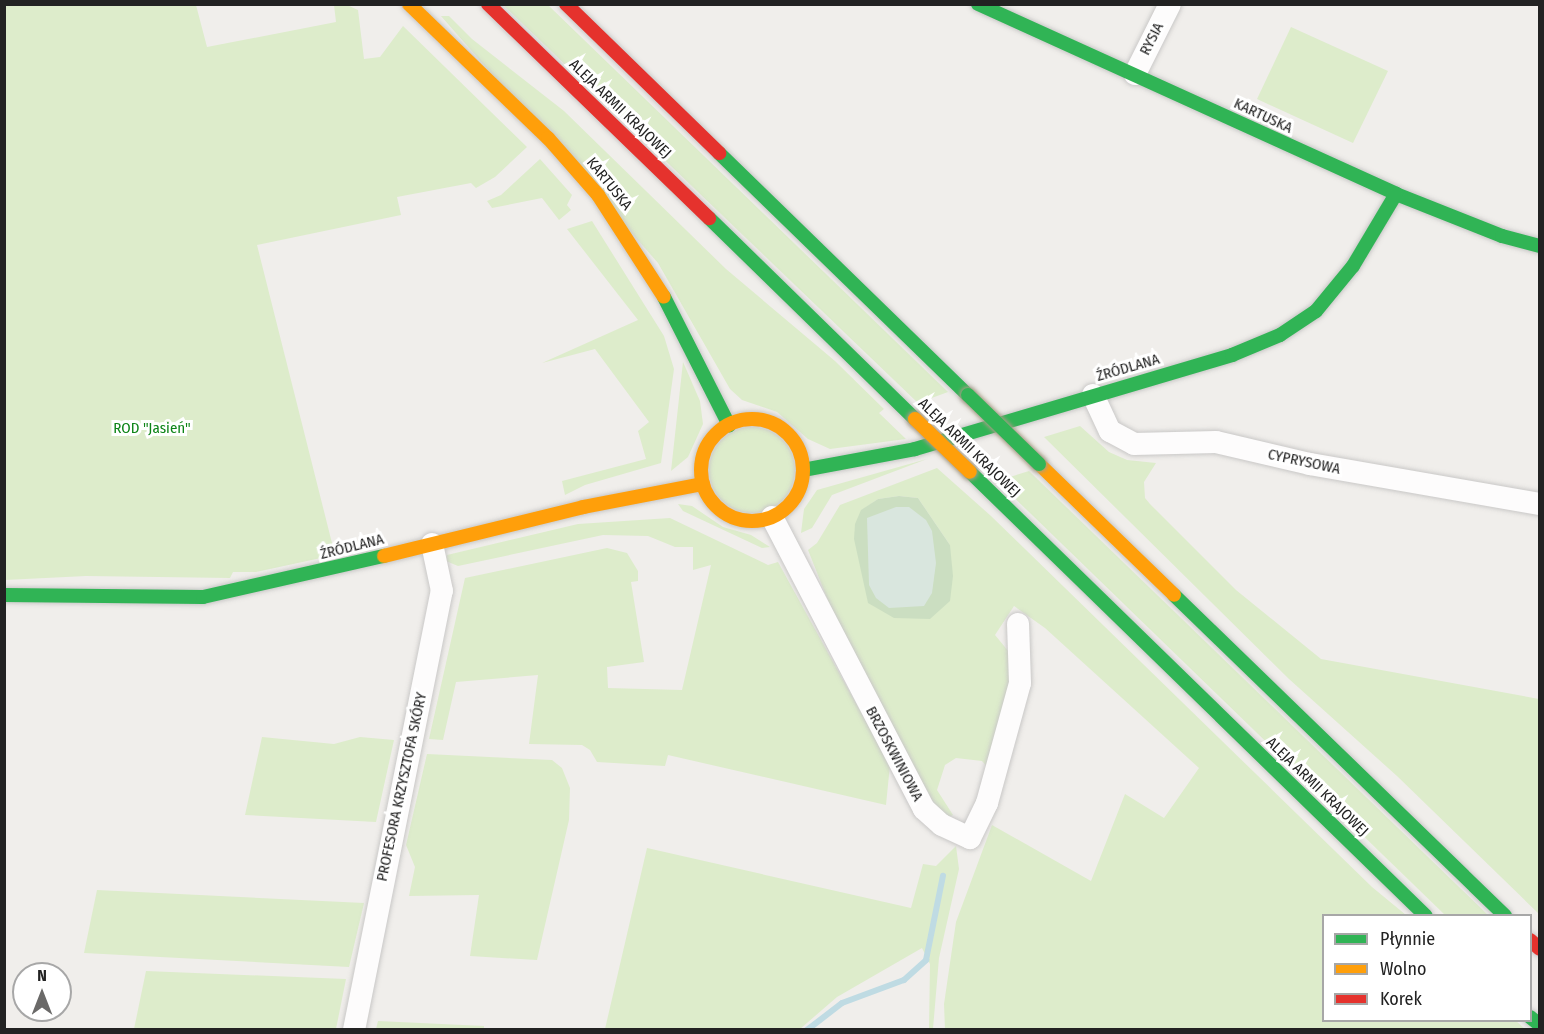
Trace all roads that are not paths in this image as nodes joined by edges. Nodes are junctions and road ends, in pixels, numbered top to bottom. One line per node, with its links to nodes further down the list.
1 (409, 4): 10 (street, KARTUSKA)
2 (488, 4): 18 (street, ALEJA ARMII KRAJOWEJ, bridge)
3 (567, 4): 19 (street, bridge)
4 (978, 4): 6 (street, KARTUSKA)
5 (1170, 4): 6 (street, RYSIA)
6 (1135, 74): 7 (street, KARTUSKA)
7 (1396, 194): 8 (street, KARTUSKA); 9 (street, ŹRÓDLANA)
8 (1539, 246)
9 (1094, 395): 11 (street, ŹRÓDLANA); 13 (street, CYPRYSOWA)
10 (729, 424): 11 (street); 12 (street)
11 (803, 470): 14 (street)
12 (703, 484): 14 (street); 15 (street, ŹRÓDLANA)
13 (1539, 504)
14 (772, 517): 17 (street, BRZOSKWINIOWA)
15 (432, 544): 16 (street, ŹRÓDLANA); 20 (street, PROFESORA KRZYSZTOFA SKÓRY)
16 (4, 595)
17 (1018, 624)
18 (1425, 914)
19 (1504, 914)
20 (354, 1029)

